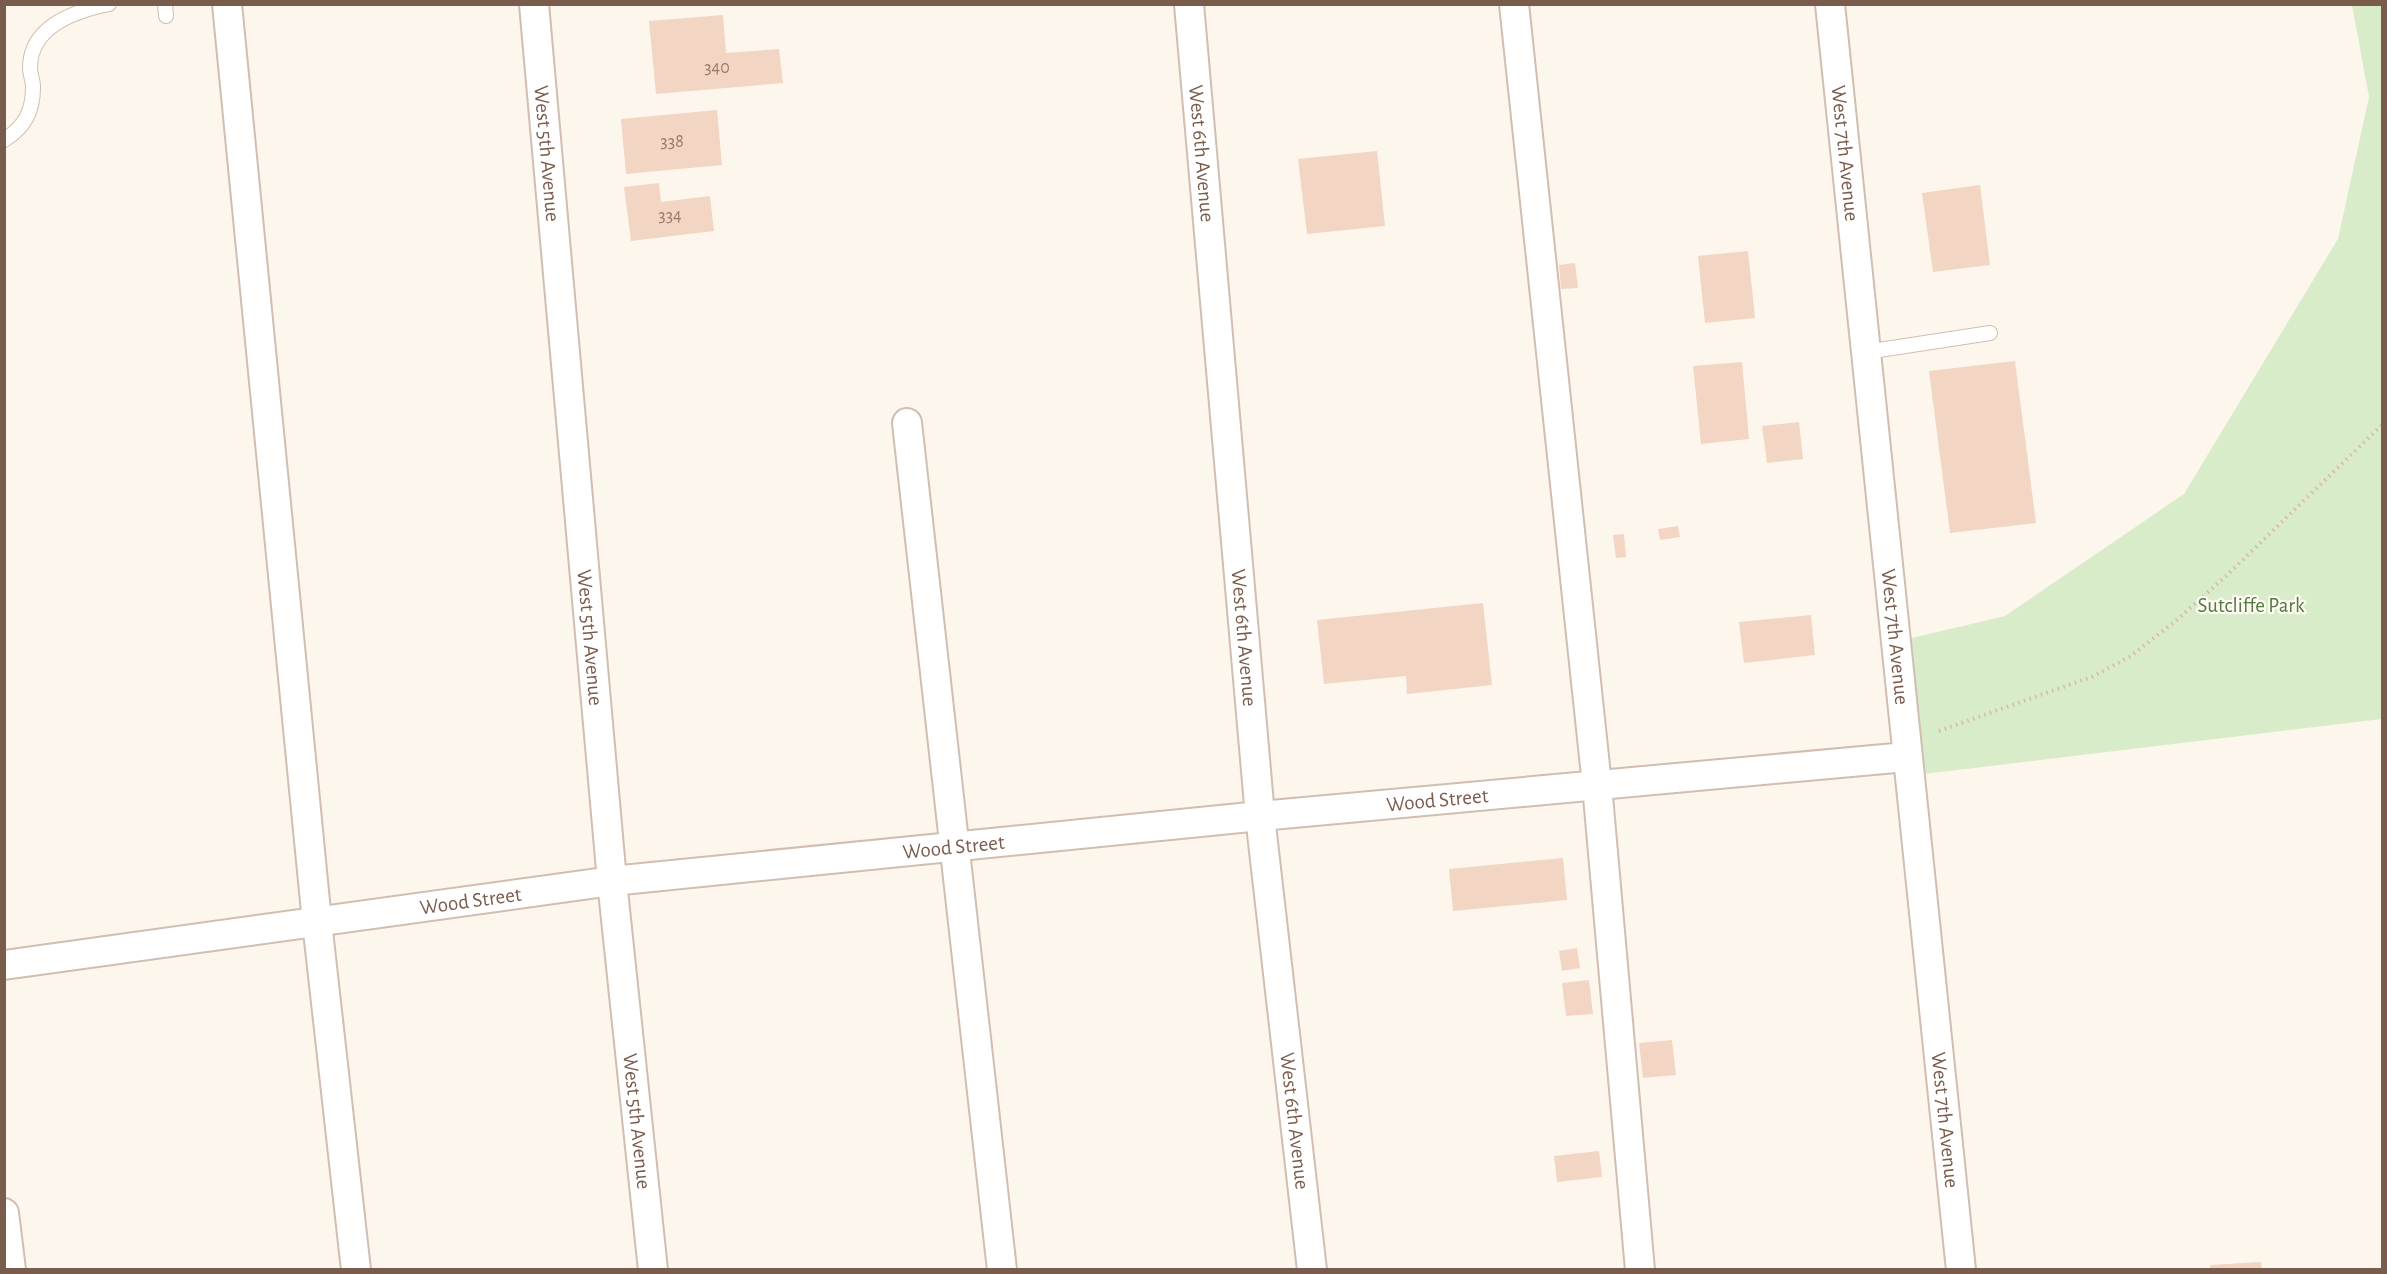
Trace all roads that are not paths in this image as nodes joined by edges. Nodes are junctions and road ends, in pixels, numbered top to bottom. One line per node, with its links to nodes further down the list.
1 (109, 4): 7 (lane)
2 (227, 4): 16 (street)
3 (534, 4): 15 (street, West 5th Avenue)
4 (1189, 4): 13 (street, West 6th Avenue)
5 (1514, 4): 12 (street)
6 (1830, 4): 9 (street, West 7th Avenue)
7 (4, 140)
8 (1990, 333): 9 (lane)
9 (1866, 352): 11 (street, West 7th Avenue)
10 (908, 423): 14 (street)
11 (1905, 750): 12 (street, Wood Street); 25 (street, West 7th Avenue)
12 (1597, 785): 13 (street, Wood Street); 24 (street)
13 (1260, 816): 14 (street, Wood Street); 23 (street, West 6th Avenue)
14 (955, 846): 15 (street, Wood Street); 22 (street)
15 (612, 881): 16 (street, Wood Street); 21 (street, West 5th Avenue)
16 (317, 922): 17 (street, Wood Street); 20 (street)
17 (4, 965)
18 (4, 1213): 19 (street)
19 (11, 1269)
20 (356, 1269)
21 (653, 1269)
22 (1002, 1269)
23 (1312, 1269)
24 (1641, 1269)
25 (1961, 1269)

